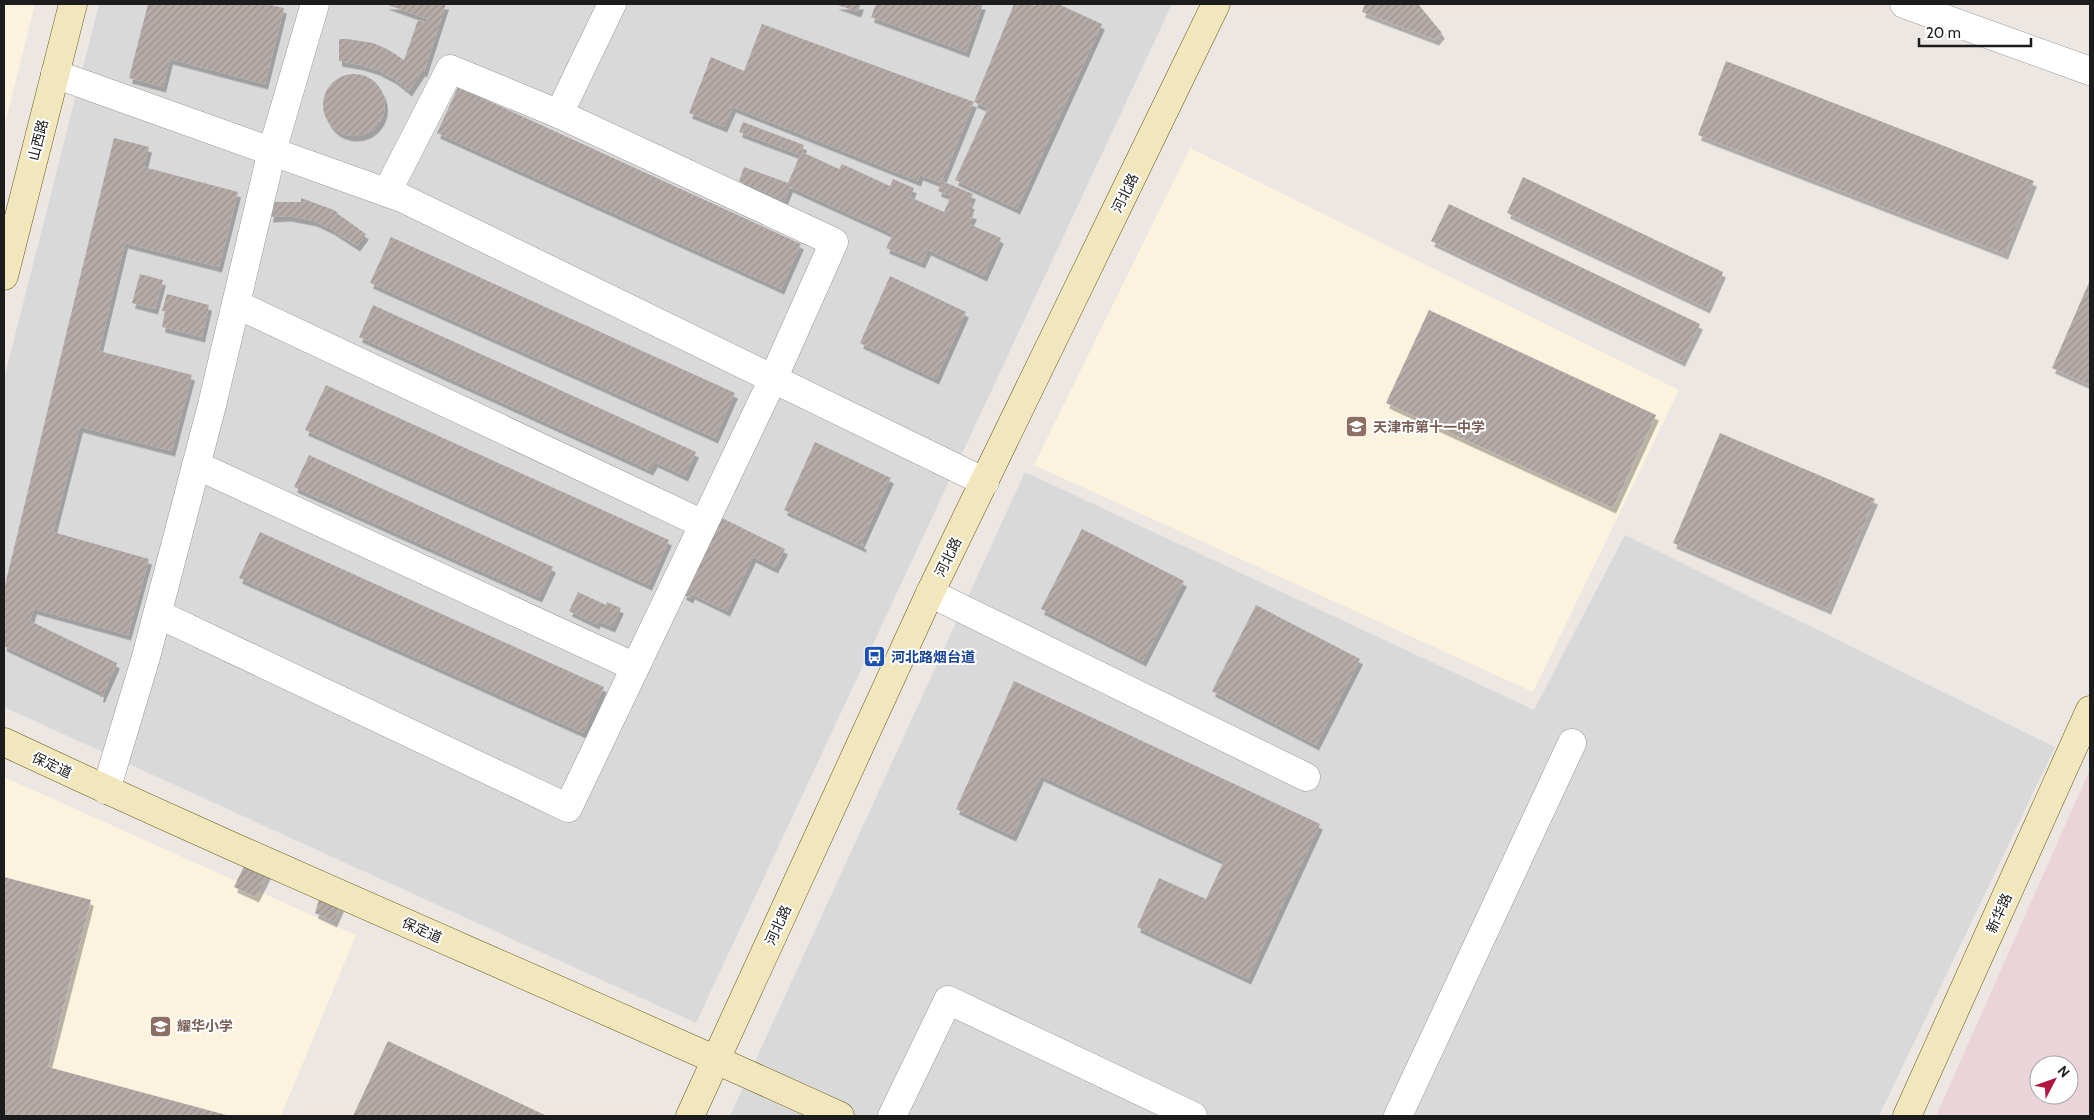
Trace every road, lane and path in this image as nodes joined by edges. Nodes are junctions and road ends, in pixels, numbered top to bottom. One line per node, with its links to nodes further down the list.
1 (73, 4): 7 (street, 山西路)
2 (315, 4): 9 (street)
3 (612, 4): 8 (street)
4 (1216, 4): 15 (street, 河北路)
5 (1904, 4): 6 (street)
6 (2090, 71)
7 (55, 74): 9 (street); 11 (street, 山西路)
8 (559, 114): 10 (street); 13 (street)
9 (272, 151): 10 (street); 12 (street)
10 (387, 192): 13 (street)
11 (4, 276)
12 (236, 304): 14 (street); 16 (street)
13 (773, 379): 15 (street); 16 (street)
14 (196, 466): 18 (street); 19 (street)
15 (984, 482): 17 (street, 河北路)
16 (703, 524): 19 (street)
17 (930, 593): 23 (street); 25 (street, 河北路)
18 (158, 614): 19 (street); 24 (street)
19 (635, 667)
20 (2090, 710): 31 (street, 新华路)
21 (4, 742): 24 (street, 保定道)
22 (1572, 743): 30 (street)
23 (1306, 777)
24 (106, 790): 25 (street, 保定道)
25 (716, 1060): 26 (street, 河北路); 27 (street, 保定道)
26 (690, 1116)
27 (840, 1116)
28 (892, 1116): 29 (street)
29 (1193, 1116)
30 (1398, 1116)
31 (1907, 1116)

